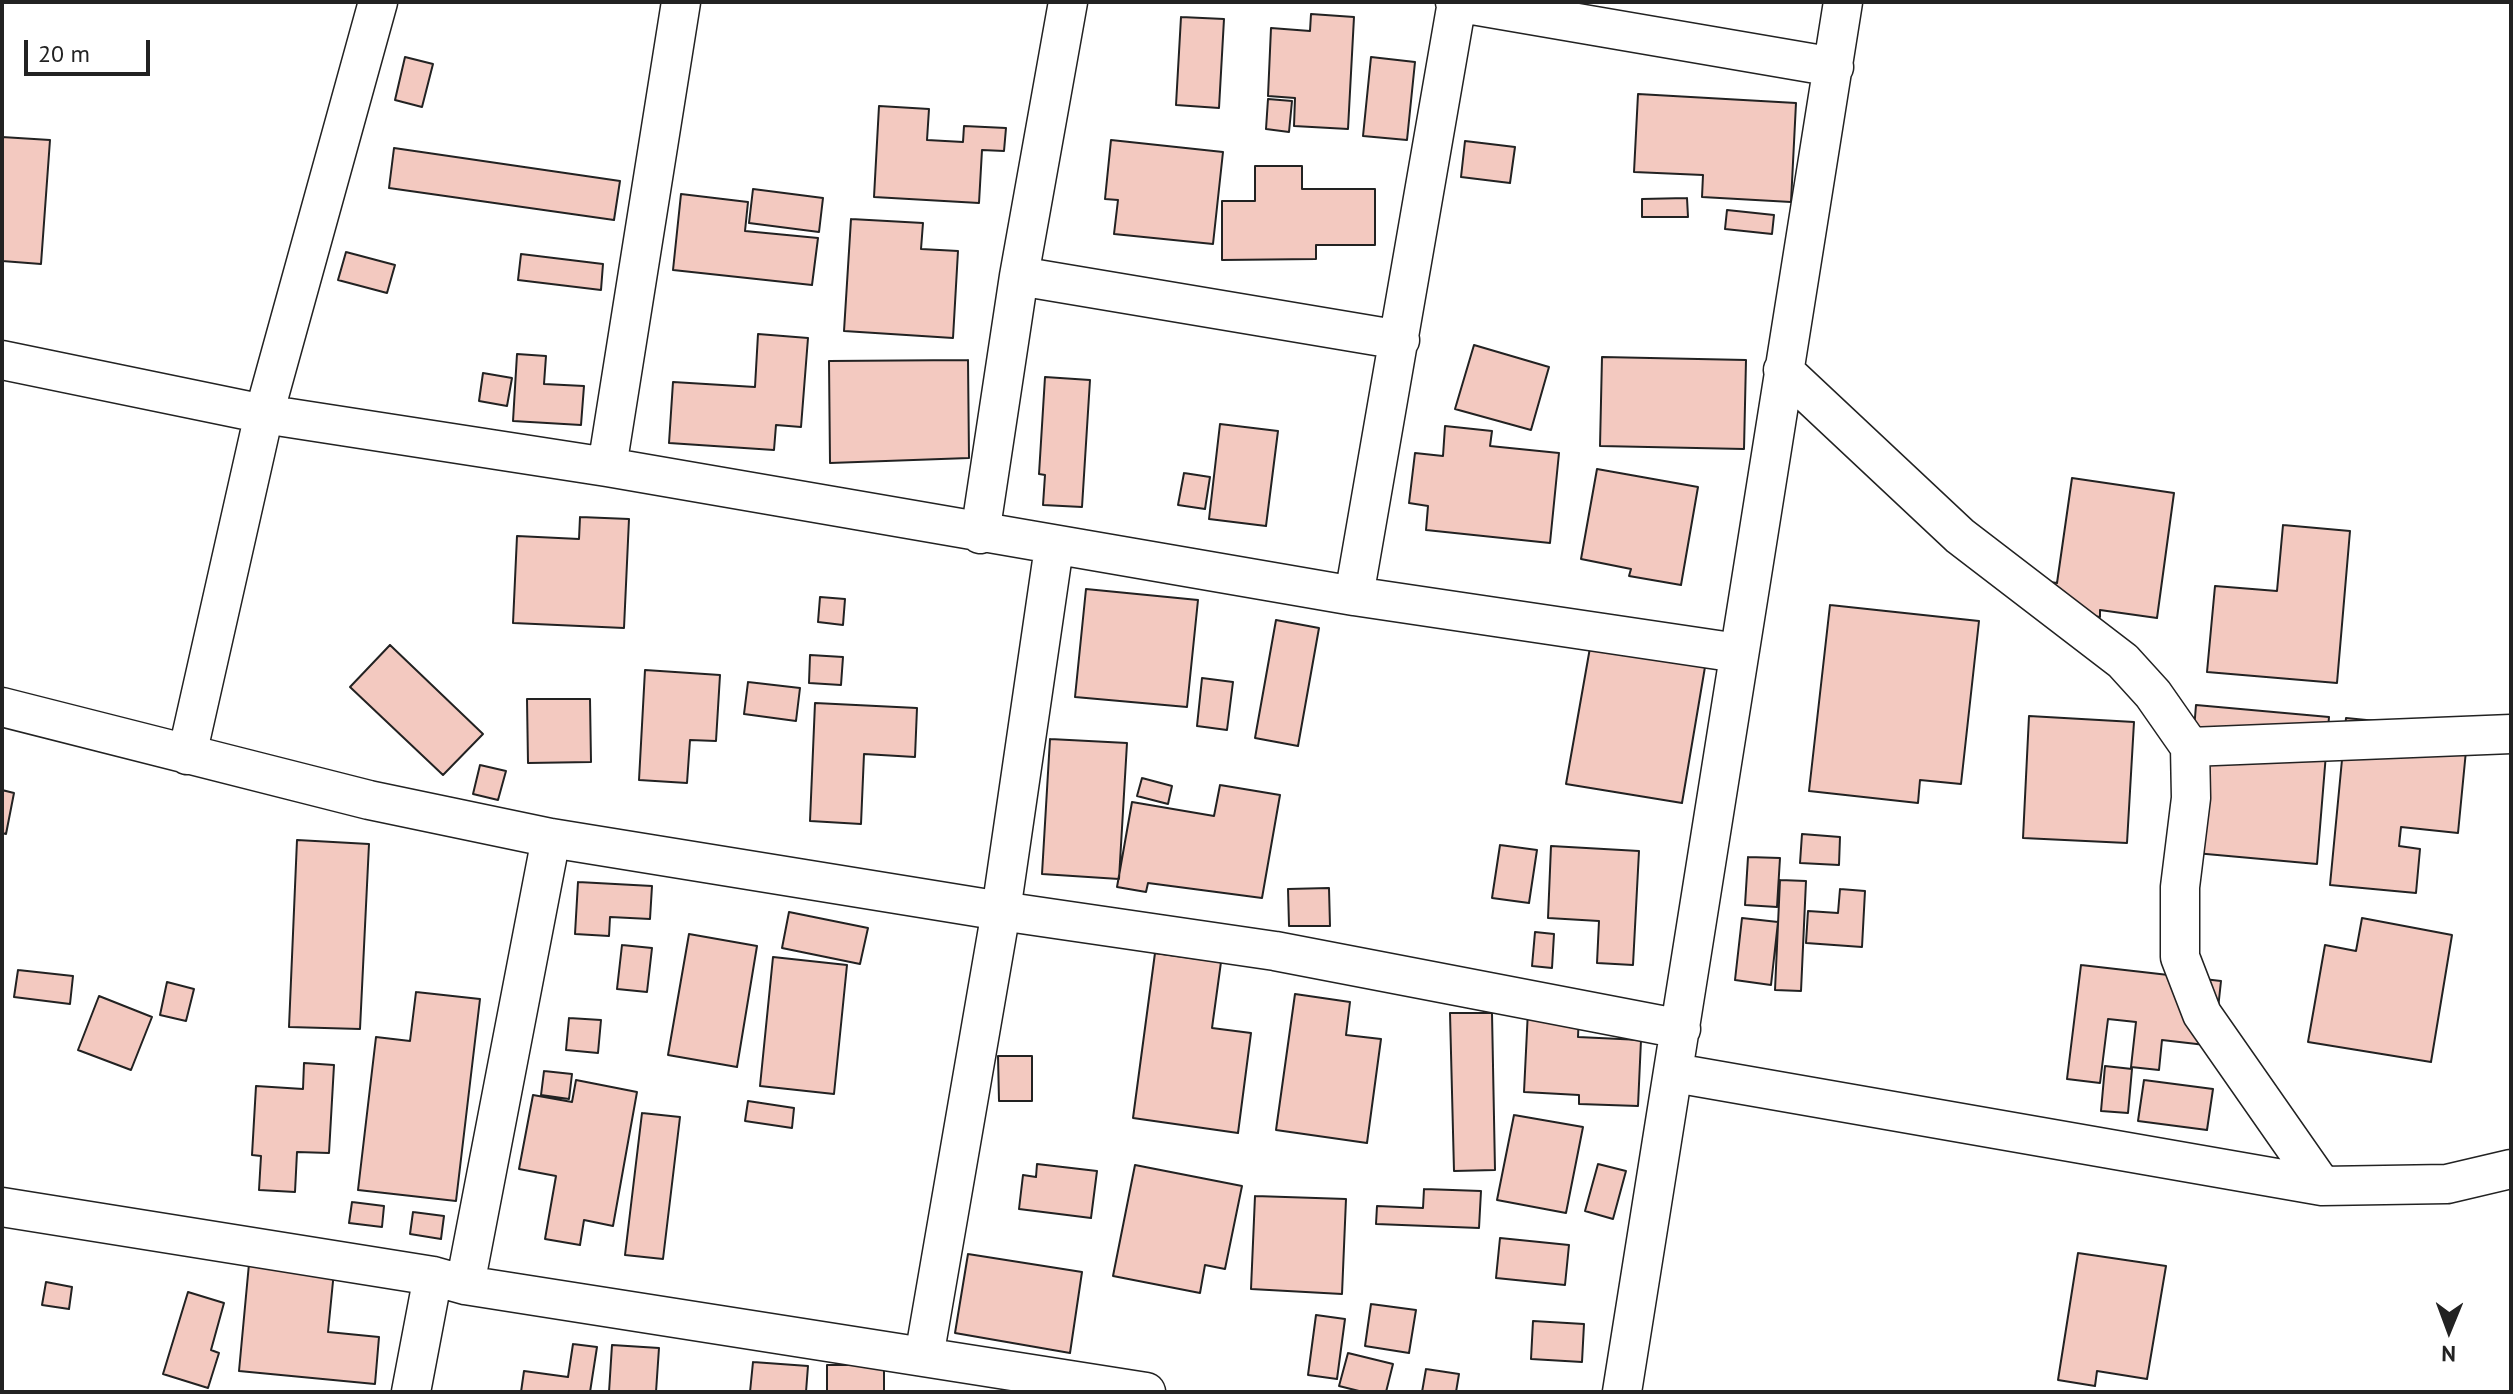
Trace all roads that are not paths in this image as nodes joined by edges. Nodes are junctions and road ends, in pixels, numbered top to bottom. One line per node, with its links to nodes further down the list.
1 (378, 2): 11 (street)
2 (681, 2): 12 (street)
3 (1068, 2): 7 (street)
4 (1456, 2): 6 (street); 8 (street)
5 (1843, 2): 6 (street)
6 (1834, 67): 10 (street)
7 (1019, 276): 8 (street); 13 (street)
8 (1400, 340): 15 (street)
9 (2, 360): 11 (street)
10 (1783, 370): 16 (street); 19 (street)
11 (264, 414): 12 (street); 20 (street)
12 (607, 467): 13 (street)
13 (980, 534): 14 (street)
14 (1054, 547): 15 (street); 22 (street)
15 (1354, 596): 16 (street)
16 (1738, 653): 23 (street)
17 (2, 707): 20 (street)
18 (2511, 734): 19 (street)
19 (2190, 747): 26 (street)
20 (187, 755): 21 (street)
21 (551, 838): 22 (street); 28 (street)
22 (1001, 911): 23 (street); 29 (street)
23 (1681, 1029): 24 (street)
24 (1675, 1073): 26 (street); 32 (street)
25 (2511, 1169): 26 (street)
26 (2322, 1186)
27 (2, 1207): 28 (street)
28 (449, 1281): 29 (street); 30 (street)
29 (924, 1357): 31 (street)
30 (411, 1392)
31 (1146, 1392)
32 (1622, 1392)

